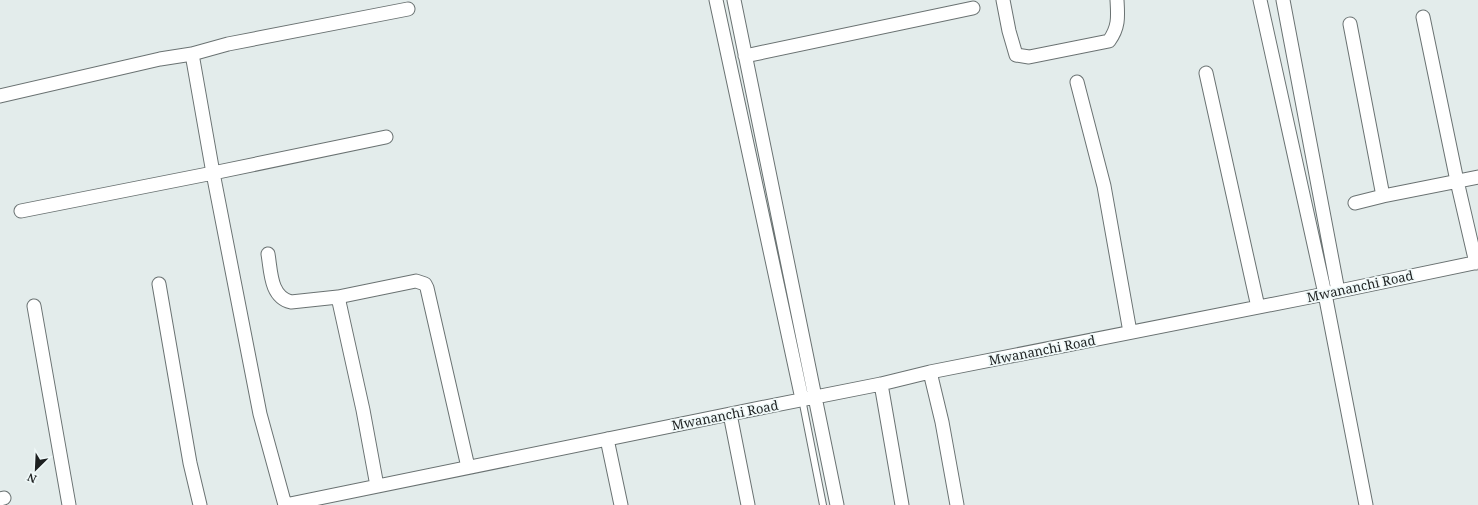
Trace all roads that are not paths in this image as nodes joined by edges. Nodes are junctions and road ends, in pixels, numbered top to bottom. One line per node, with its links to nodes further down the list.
1 (716, 0): 34 (street)
2 (734, 0): 12 (street)
3 (1003, 0): 4 (street)
4 (1117, 0)
5 (1260, 0): 26 (street)
6 (1283, 0): 26 (street)
7 (973, 8): 12 (street)
8 (408, 9): 11 (street)
9 (1423, 17): 19 (street)
10 (1350, 24): 20 (street)
11 (192, 54): 15 (street); 17 (street)
12 (745, 56): 33 (street)
13 (1206, 73): 29 (street)
14 (1077, 82): 30 (street)
15 (0, 96)
16 (386, 136): 17 (street)
17 (213, 173): 22 (street); 41 (street)
18 (1478, 177): 19 (street)
19 (1457, 181): 20 (street); 24 (street)
20 (1383, 196): 21 (street)
21 (1355, 203)
22 (21, 211)
23 (268, 254): 27 (street)
24 (1477, 262): 26 (street, Mwananchi Road)
25 (159, 284): 40 (street)
26 (1332, 292): 29 (street, Mwananchi Road); 48 (street)
27 (338, 297): 37 (street); 38 (street)
28 (34, 306): 39 (street)
29 (1258, 307): 30 (street, Mwananchi Road)
30 (1130, 332): 31 (street, Mwananchi Road)
31 (930, 372): 32 (street, Mwananchi Road); 47 (street)
32 (880, 384): 33 (street, Mwananchi Road); 46 (street)
33 (816, 396): 34 (street, Mwananchi Road); 45 (street)
34 (802, 399): 35 (street, Mwananchi Road); 44 (lane)
35 (730, 414): 36 (street, Mwananchi Road); 43 (street)
36 (606, 439): 37 (street, Mwananchi Road); 42 (street)
37 (468, 467): 38 (street, Mwananchi Road)
38 (377, 486): 41 (street, Mwananchi Road)
39 (69, 505)
40 (200, 505)
41 (285, 505)
42 (621, 505)
43 (748, 505)
44 (824, 505)
45 (837, 505)
46 (902, 505)
47 (958, 505)
48 (1366, 505)

